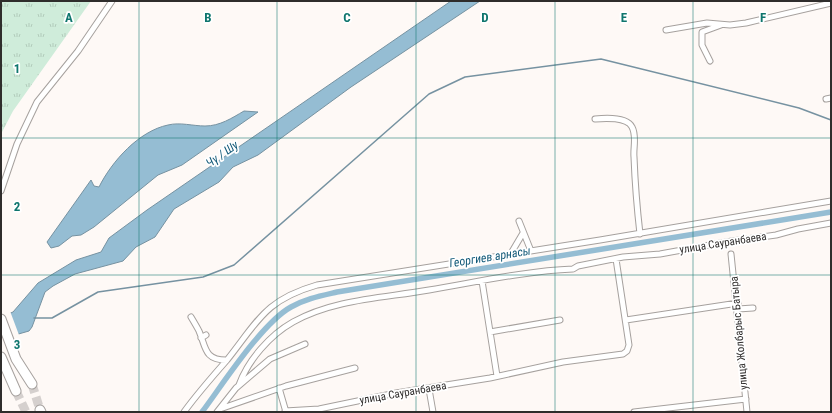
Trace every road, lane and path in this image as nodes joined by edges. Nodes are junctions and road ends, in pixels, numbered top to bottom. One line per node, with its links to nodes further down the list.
1 (112, 1): 7 (street)
2 (831, 3): 3 (street)
3 (721, 25): 4 (street); 5 (street)
4 (666, 30)
5 (710, 61)
6 (595, 119): 12 (street)
7 (1, 191)
8 (831, 201): 12 (street)
9 (519, 221): 11 (street)
10 (831, 223): 16 (street, улица Сауранбаева)
11 (523, 233): 13 (street); 15 (street)
12 (640, 234): 13 (street)
13 (531, 251): 15 (street)
14 (731, 254): 18 (street, улица Жолбарыс Батыра)
15 (510, 255): 28 (street)
16 (616, 259): 17 (street, улица Сауранбаева); 23 (street, улица Сауранбаева)
17 (482, 281): 24 (street); 33 (street, улица Сауранбаева)
18 (738, 306): 19 (street); 23 (street); 37 (street, улица Жолбарыс Батыра)
19 (753, 308)
20 (191, 317): 26 (street)
21 (1, 319): 32 (highway)
22 (560, 320): 24 (street)
23 (626, 320): 31 (street, улица Сауранбаева)
24 (490, 332): 31 (street)
25 (206, 335): 26 (street)
26 (201, 338): 28 (street)
27 (305, 344): 33 (street)
28 (226, 360): 41 (street)
29 (2, 361): 36 (highway)
30 (354, 368): 34 (street)
31 (497, 376): 35 (street, улица Сауранбаева)
32 (32, 384)
33 (239, 385): 38 (street)
34 (279, 388): 38 (street); 39 (street)
35 (429, 389): 40 (street, улица Сауранбаева); 42 (street)
36 (16, 391)
37 (746, 399): 43 (street); 44 (street, улица Жолбарыс Батыра)
38 (219, 410)
39 (286, 411): 40 (street, улица Сауранбаева)
40 (313, 411)
41 (184, 412)
42 (433, 412)
43 (634, 412)
44 (747, 412)

